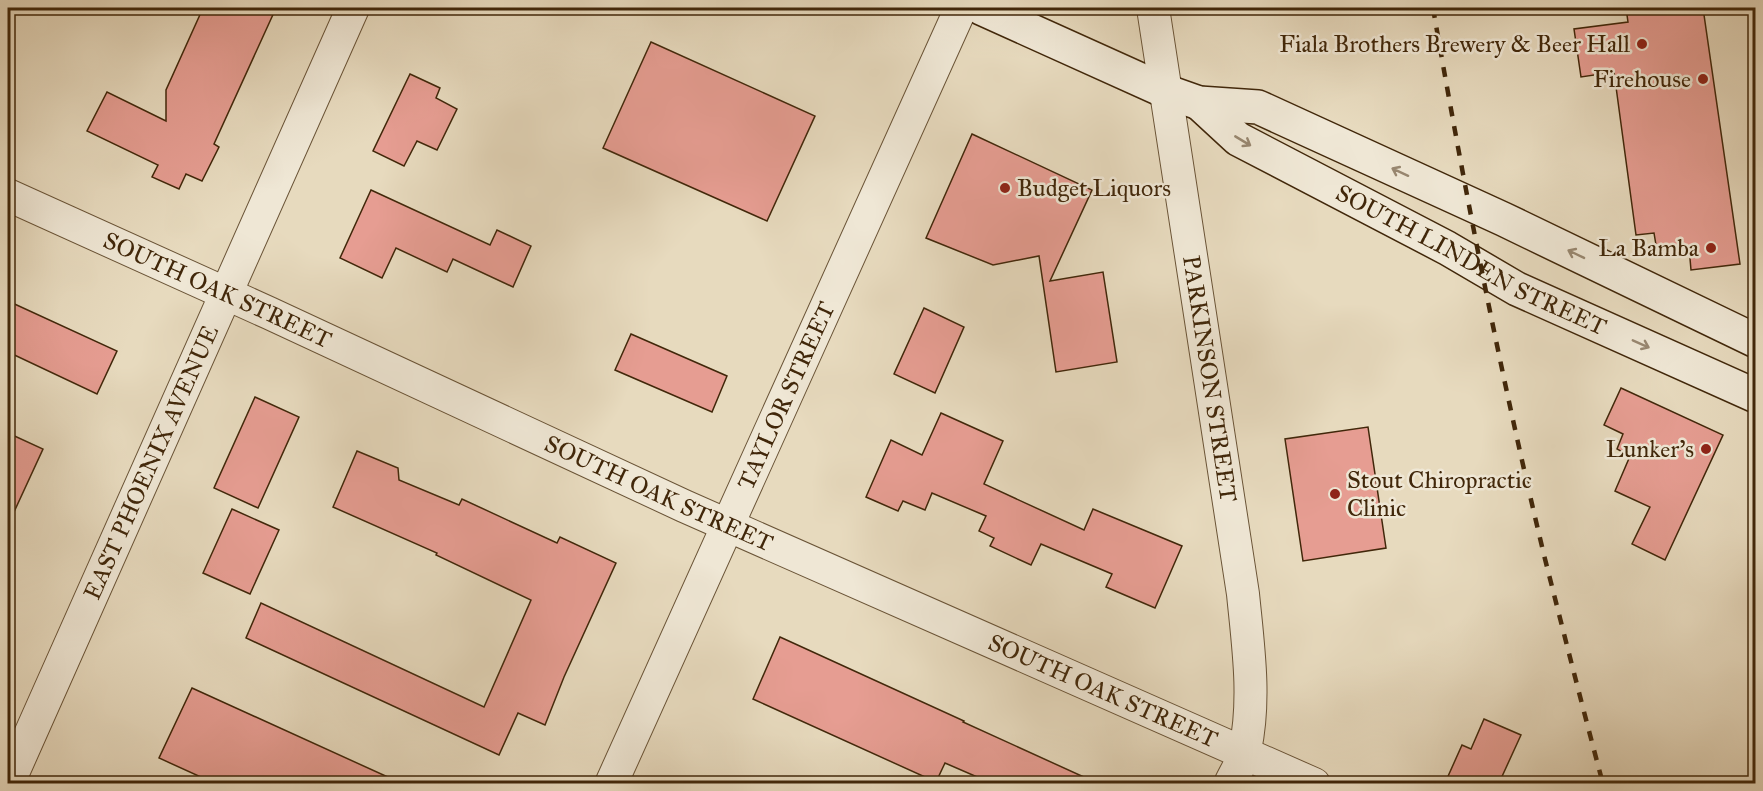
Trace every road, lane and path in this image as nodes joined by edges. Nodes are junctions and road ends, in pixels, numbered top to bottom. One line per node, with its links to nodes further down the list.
1 (353, 8): 8 (street, EAST PHOENIX AVENUE)
2 (961, 8): 13 (street, TAYLOR STREET)
3 (981, 8): 5 (main road, SOUTH LINDEN STREET)
4 (1153, 8): 5 (street, PARKINSON STREET)
5 (1165, 91): 6 (main road, SOUTH LINDEN STREET); 14 (street, PARKINSON STREET)
6 (1199, 103): 10 (main road, SOUTH LINDEN STREET, one-way to 6); 12 (main road, SOUTH LINDEN STREET, one-way to 12)
7 (8, 195): 8 (street, SOUTH OAK STREET)
8 (226, 294): 13 (street, SOUTH OAK STREET); 15 (street, EAST PHOENIX AVENUE)
9 (1755, 315): 10 (main road)
10 (1704, 316): 11 (main road, SOUTH LINDEN STREET)
11 (1755, 341)
12 (1755, 396)
13 (728, 525): 14 (street, SOUTH OAK STREET); 16 (street, TAYLOR STREET)
14 (1245, 752): 17 (street); 18 (street, SOUTH OAK STREET)
15 (9, 783)
16 (611, 783)
17 (1230, 783)
18 (1314, 783)

